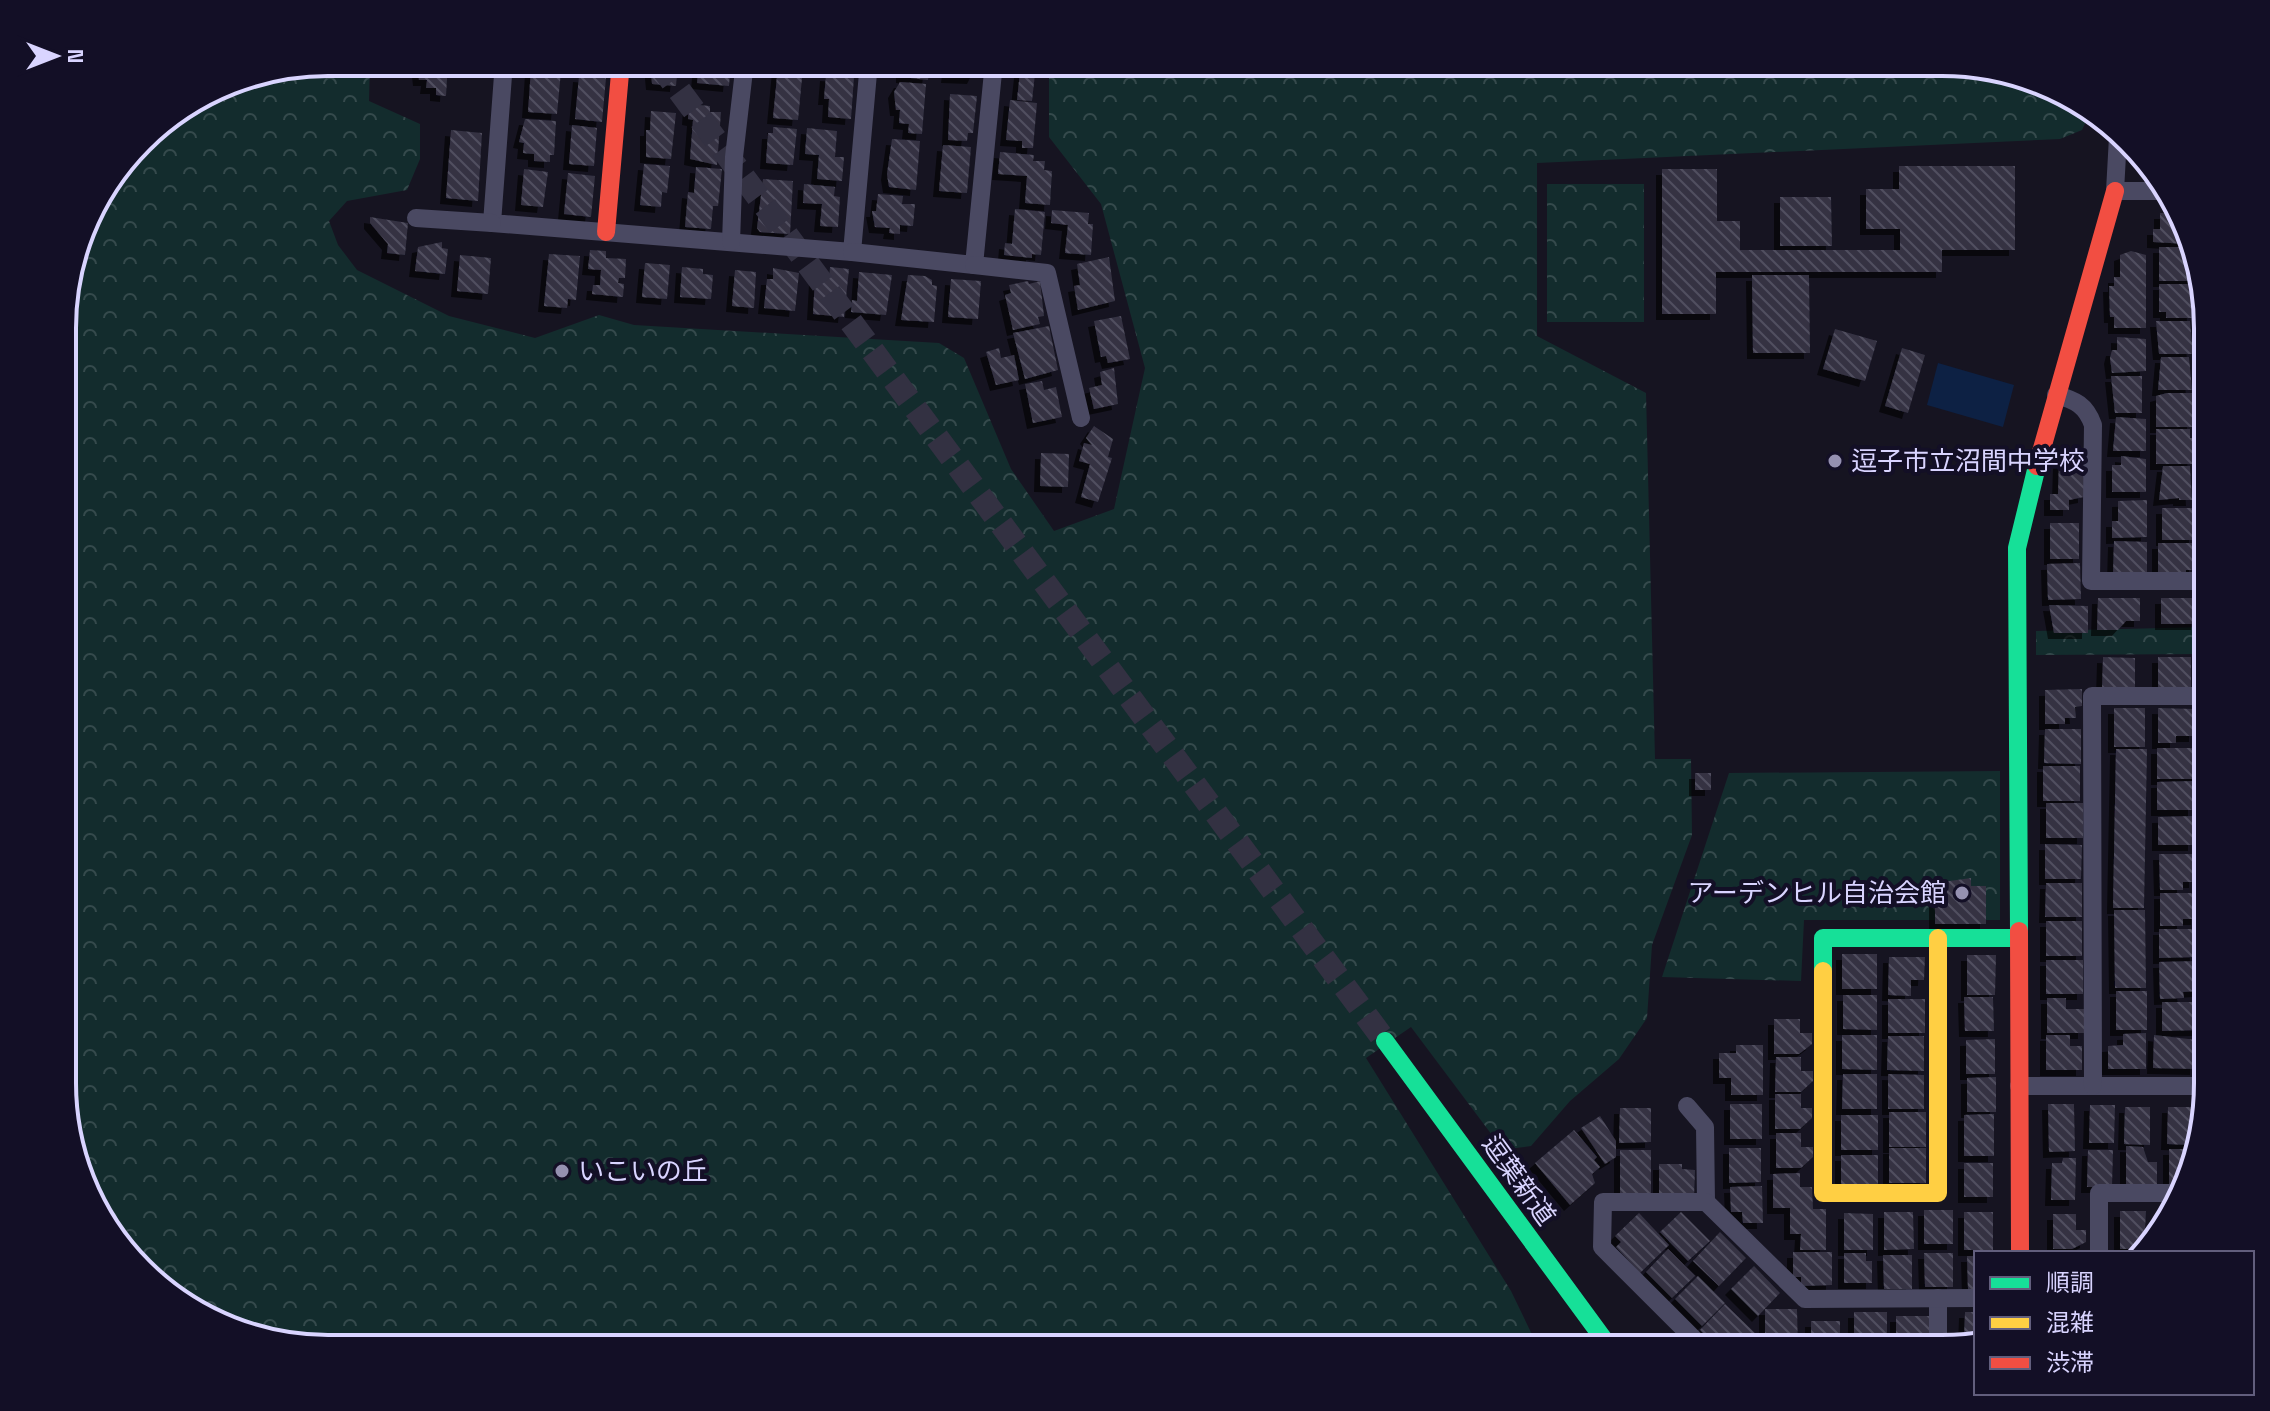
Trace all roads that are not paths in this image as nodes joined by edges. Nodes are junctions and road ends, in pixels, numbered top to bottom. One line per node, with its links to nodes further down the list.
1 (503, 77): 10 (street)
2 (620, 77): 11 (street)
3 (743, 77): 12 (street)
4 (868, 77): 13 (street)
5 (993, 77): 14 (street)
6 (2117, 148): 7 (street)
7 (2115, 191): 8 (street); 15 (street)
8 (2153, 191)
9 (416, 218): 10 (street)
10 (492, 223): 11 (street)
11 (606, 232): 12 (street)
12 (731, 242): 13 (street)
13 (852, 252): 14 (street)
14 (974, 265): 16 (street)
15 (2056, 395): 17 (street); 20 (street)
16 (1081, 418)
17 (2193, 581)
18 (2193, 696): 23 (street)
19 (1938, 938): 19 (street); 20 (street)
20 (2019, 938): 22 (street)
21 (1385, 1041): 32 (street, 逗葉新道)
22 (2019, 1086): 23 (street); 28 (street)
23 (2093, 1086): 24 (street)
24 (2193, 1086)
25 (1687, 1106): 27 (street)
26 (2169, 1193): 29 (street)
27 (1706, 1202): 30 (street); 33 (street)
28 (2020, 1251)
29 (2099, 1251)
30 (1938, 1298): 31 (street); 34 (street)
31 (1974, 1298)
32 (1600, 1334)
33 (1689, 1334)
34 (1938, 1334)

